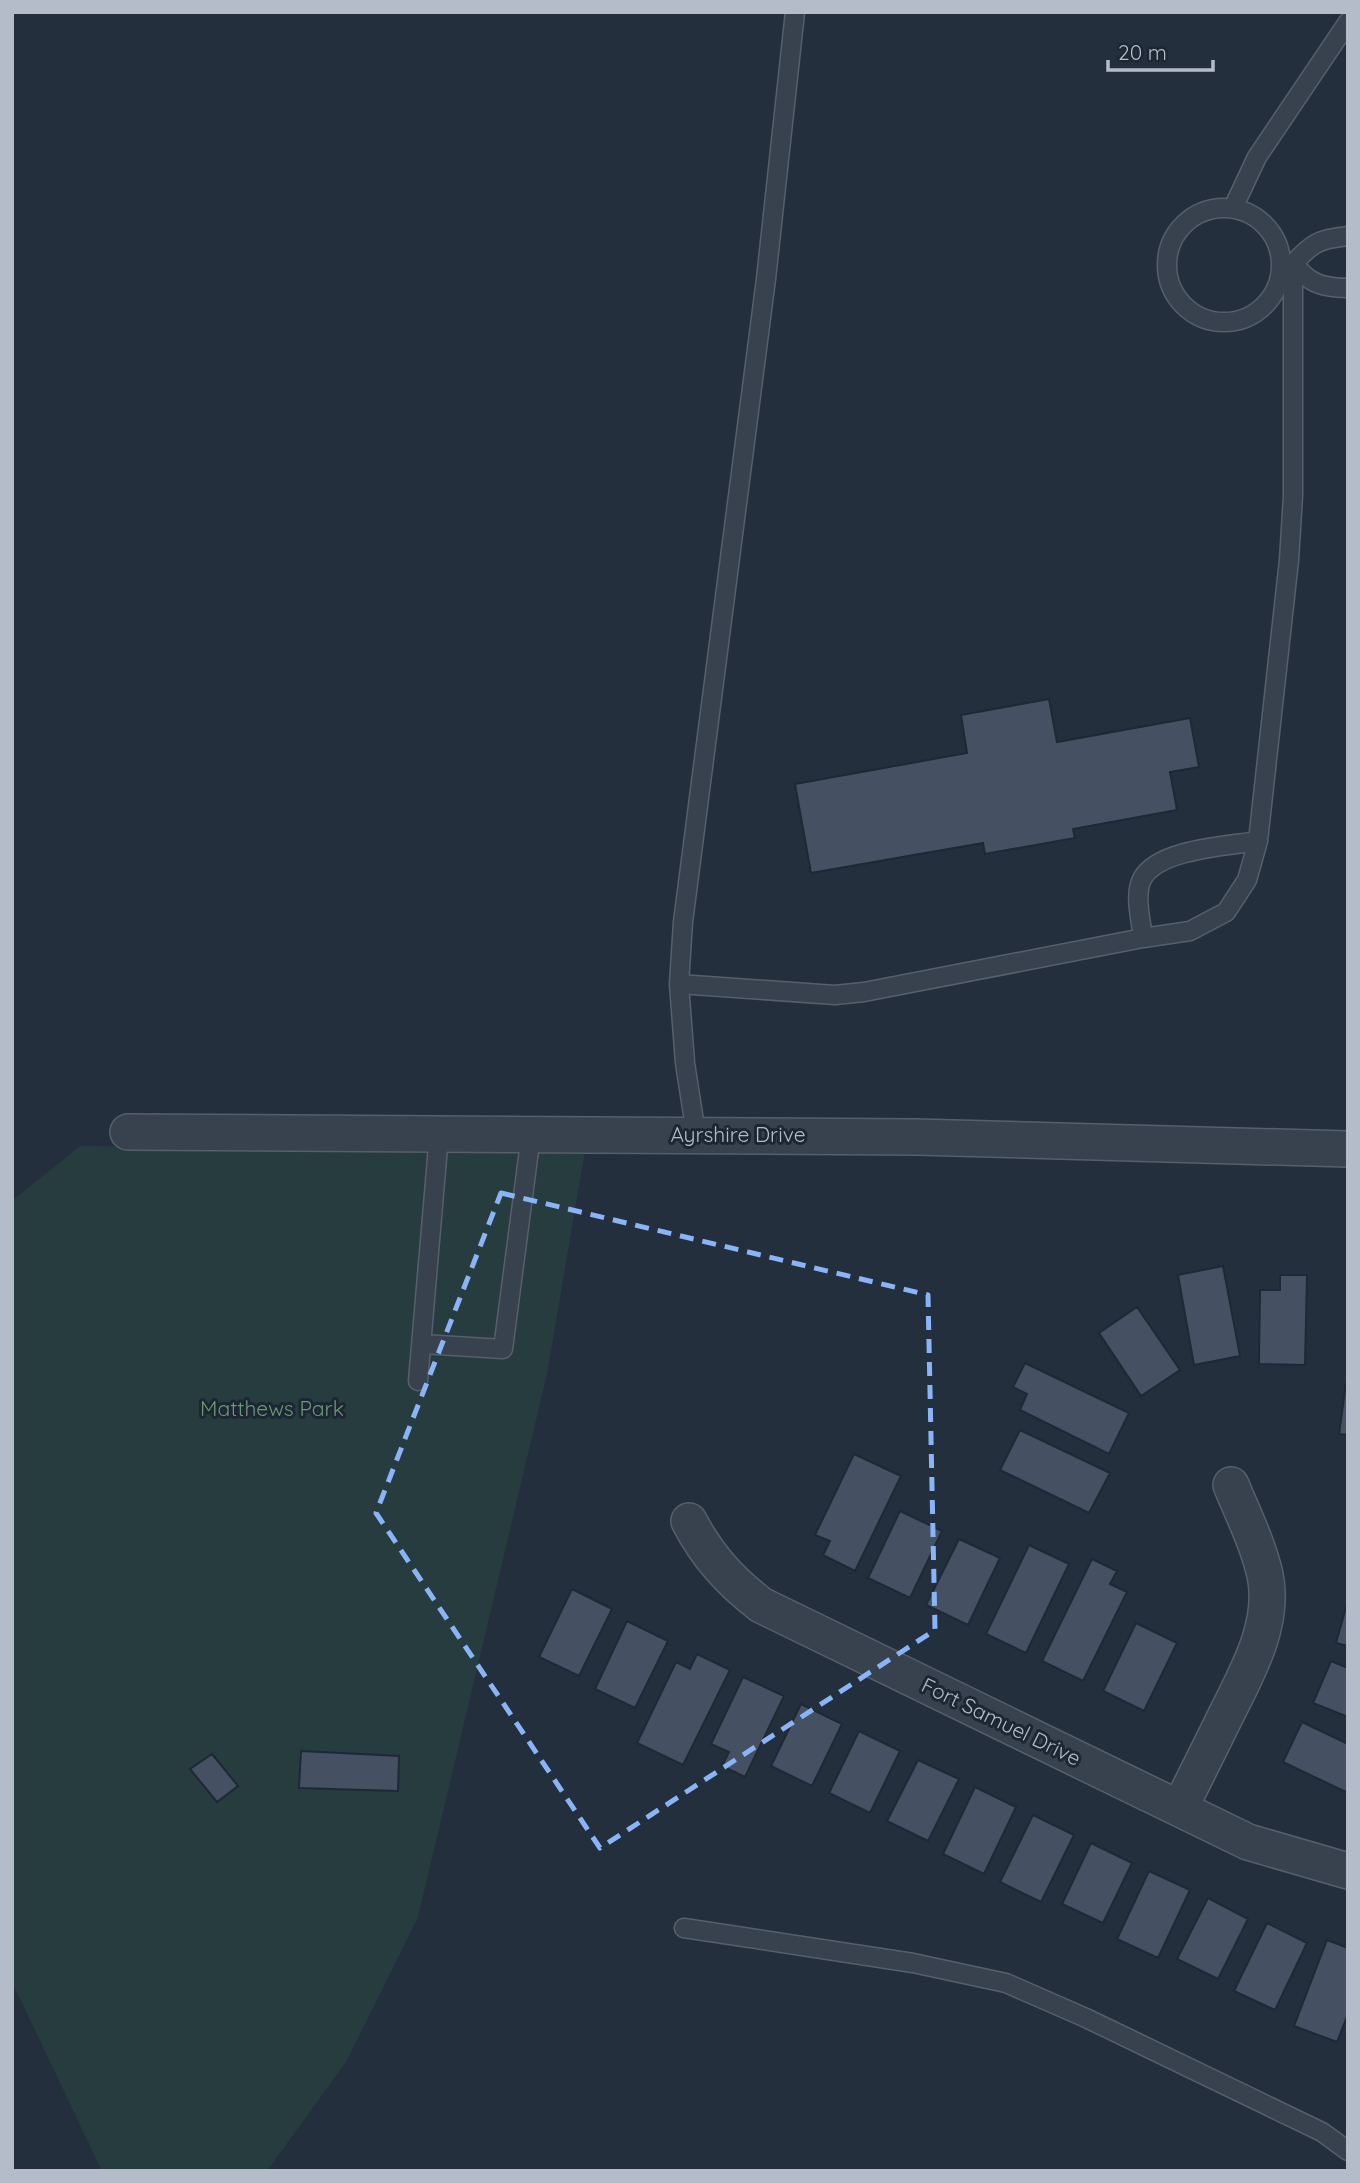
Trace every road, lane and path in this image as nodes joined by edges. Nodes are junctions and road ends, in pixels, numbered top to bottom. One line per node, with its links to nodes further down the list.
1 (795, 12): 9 (lane)
2 (1348, 22): 3 (lane)
3 (1233, 208): 5 (lane); 5 (lane)
4 (1348, 236): 5 (lane)
5 (1288, 263): 6 (lane); 7 (lane)
6 (1348, 288)
7 (1258, 841): 8 (lane); 8 (lane)
8 (1143, 938): 9 (lane)
9 (679, 984): 11 (lane)
10 (128, 1132): 12 (street, Ayrshire Drive)
11 (696, 1134): 13 (street, Ayrshire Drive); 14 (street, Ayrshire Drive)
12 (439, 1135): 13 (street, Ayrshire Drive); 15 (lane)
13 (531, 1135): 15 (lane)
14 (1348, 1149)
15 (422, 1344): 16 (lane)
16 (418, 1381)
17 (1231, 1485): 19 (street)
18 (689, 1521): 19 (street, Fort Samuel Drive)
19 (1180, 1808): 20 (street, Fort Samuel Drive)
20 (1348, 1871)
21 (684, 1928): 22 (lane)
22 (1348, 2151)

